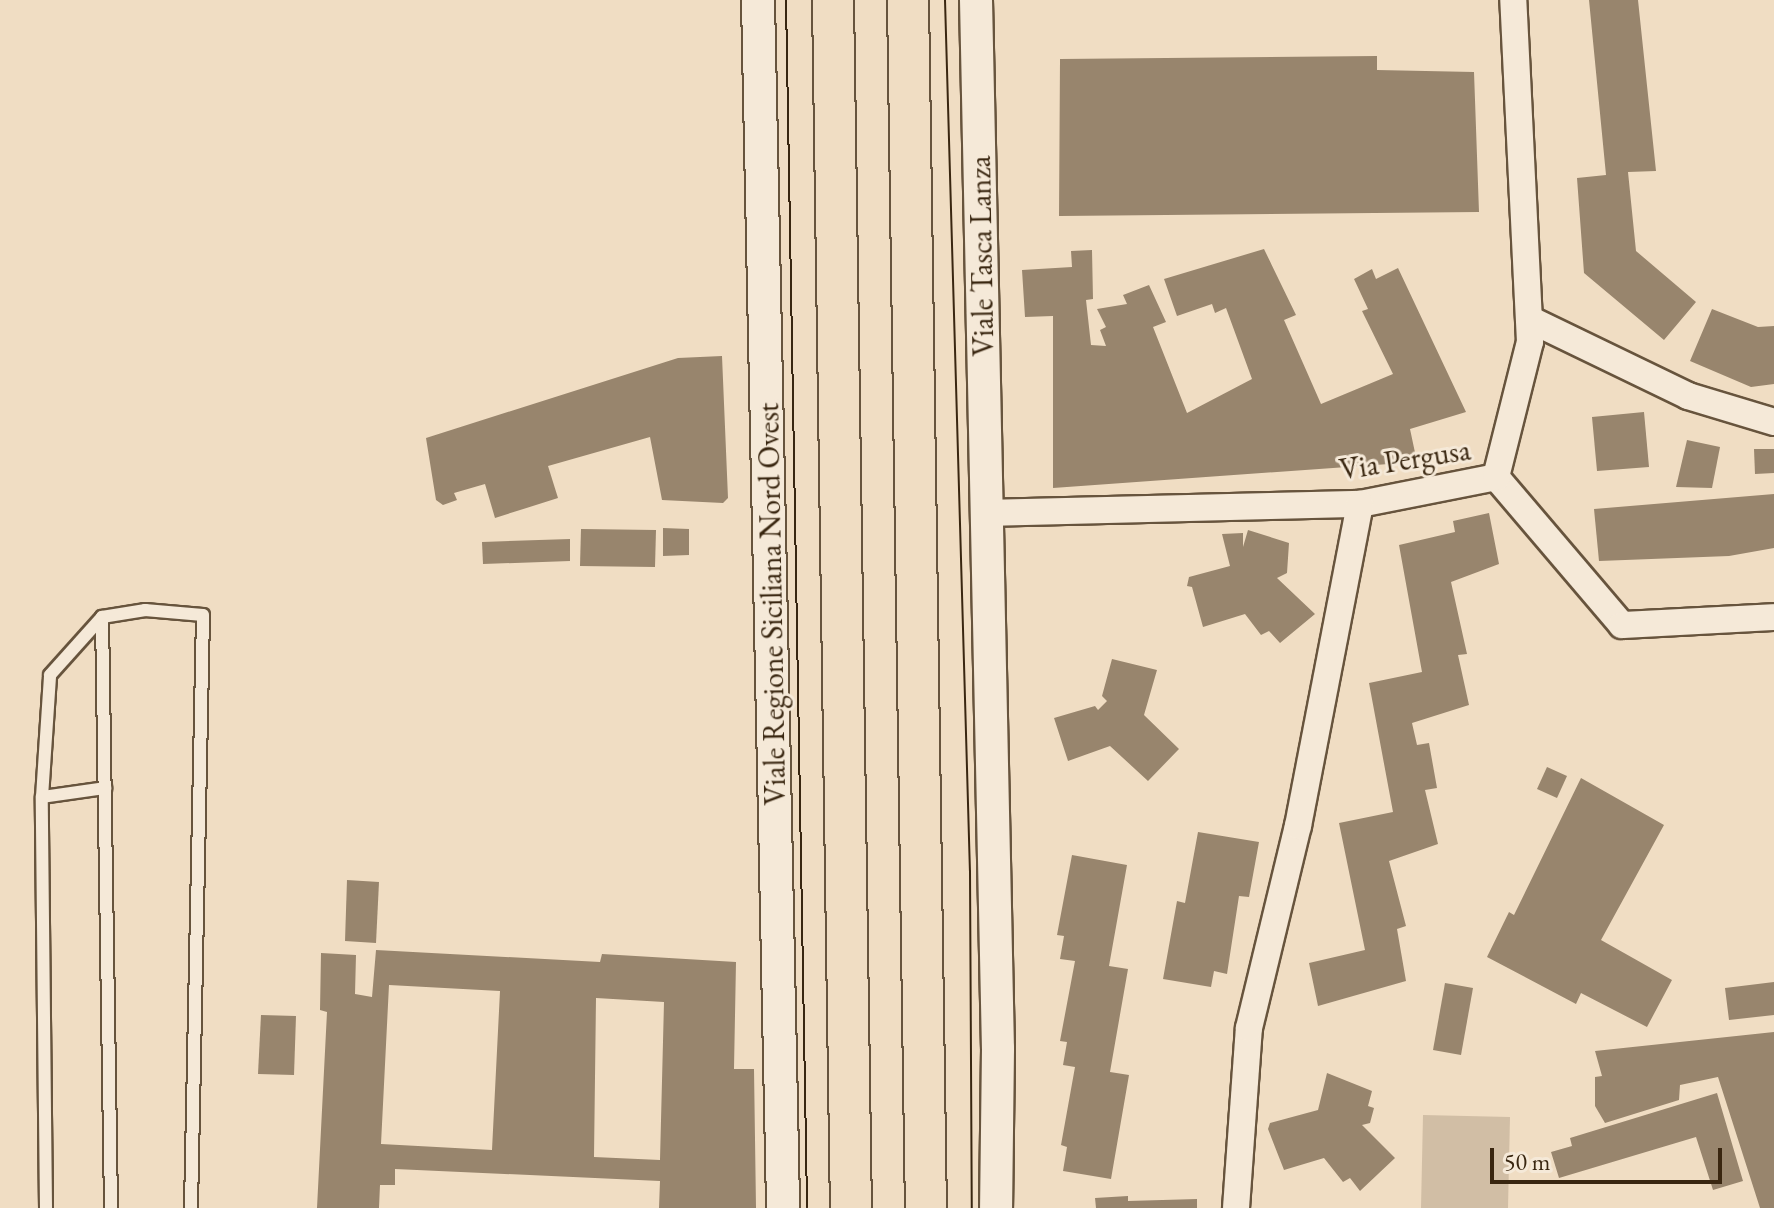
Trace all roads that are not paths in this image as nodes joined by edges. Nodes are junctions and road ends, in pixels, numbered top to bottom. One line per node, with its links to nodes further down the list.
1 (758, 0): 18 (street, Viale Regione Siciliana Nord Ovest)
2 (833, 0): 19 (main road)
3 (908, 0): 20 (main road)
4 (976, 0): 10 (street, Viale Tasca Lanza)
5 (1513, 0): 6 (street, Via Pergusa)
6 (1529, 319): 7 (street); 8 (street, Via Pergusa)
7 (1774, 422)
8 (1496, 477): 9 (street, Via Pergusa); 12 (street)
9 (1360, 504): 10 (street, Via Pergusa); 22 (street)
10 (987, 513): 21 (street)
11 (102, 617): 13 (lane); 14 (lane); 17 (lane)
12 (1774, 617)
13 (105, 788): 14 (lane); 16 (lane)
14 (42, 797): 15 (lane)
15 (46, 1208)
16 (111, 1208)
17 (191, 1208)
18 (783, 1208)
19 (851, 1208)
20 (926, 1208)
21 (996, 1208)
22 (1236, 1208)

